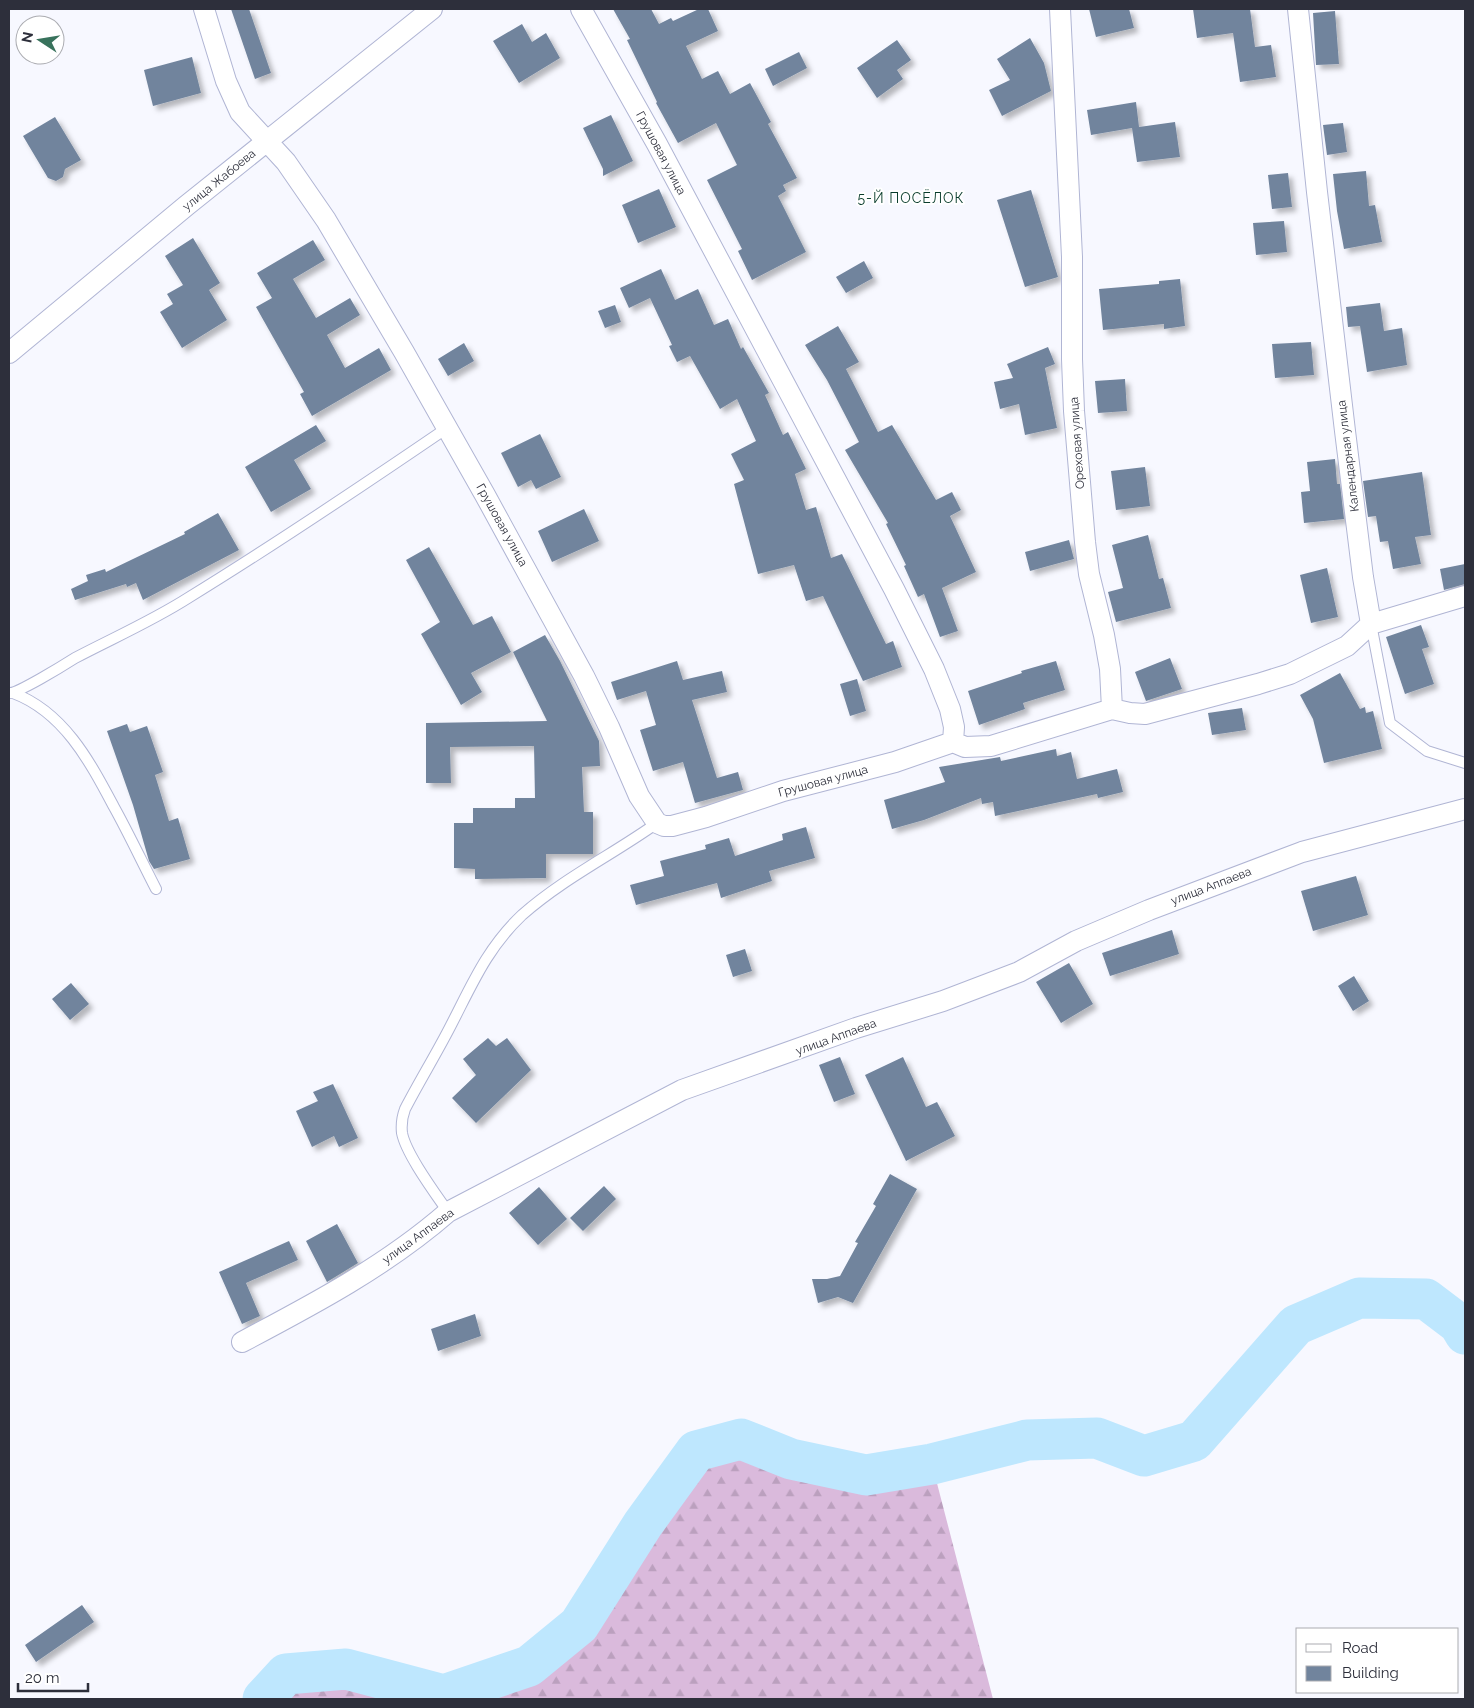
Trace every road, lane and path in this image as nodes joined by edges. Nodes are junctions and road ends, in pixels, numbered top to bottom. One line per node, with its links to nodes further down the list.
1 (204, 9): 6 (street, Грушовая улица)
2 (432, 9): 6 (street, улица Жабоева)
3 (581, 9): 13 (street, Грушовая улица)
4 (1060, 9): 12 (street, Ореховая улица)
5 (1298, 9): 10 (street, Календарная улица)
6 (268, 140): 7 (street, улица Жабоева); 8 (street, Грушовая улица)
7 (9, 353)
8 (447, 428): 11 (lane); 16 (street, Грушовая улица)
9 (1465, 596): 10 (street)
10 (1371, 624): 12 (street); 14 (lane)
11 (11, 693): 17 (lane)
12 (1112, 709): 13 (street)
13 (952, 742): 16 (street, Грушовая улица)
14 (1465, 763)
15 (1465, 809): 18 (street, улица Аппаева)
16 (656, 823): 18 (lane)
17 (156, 890)
18 (448, 1212): 19 (street, улица Аппаева)
19 (242, 1342)

